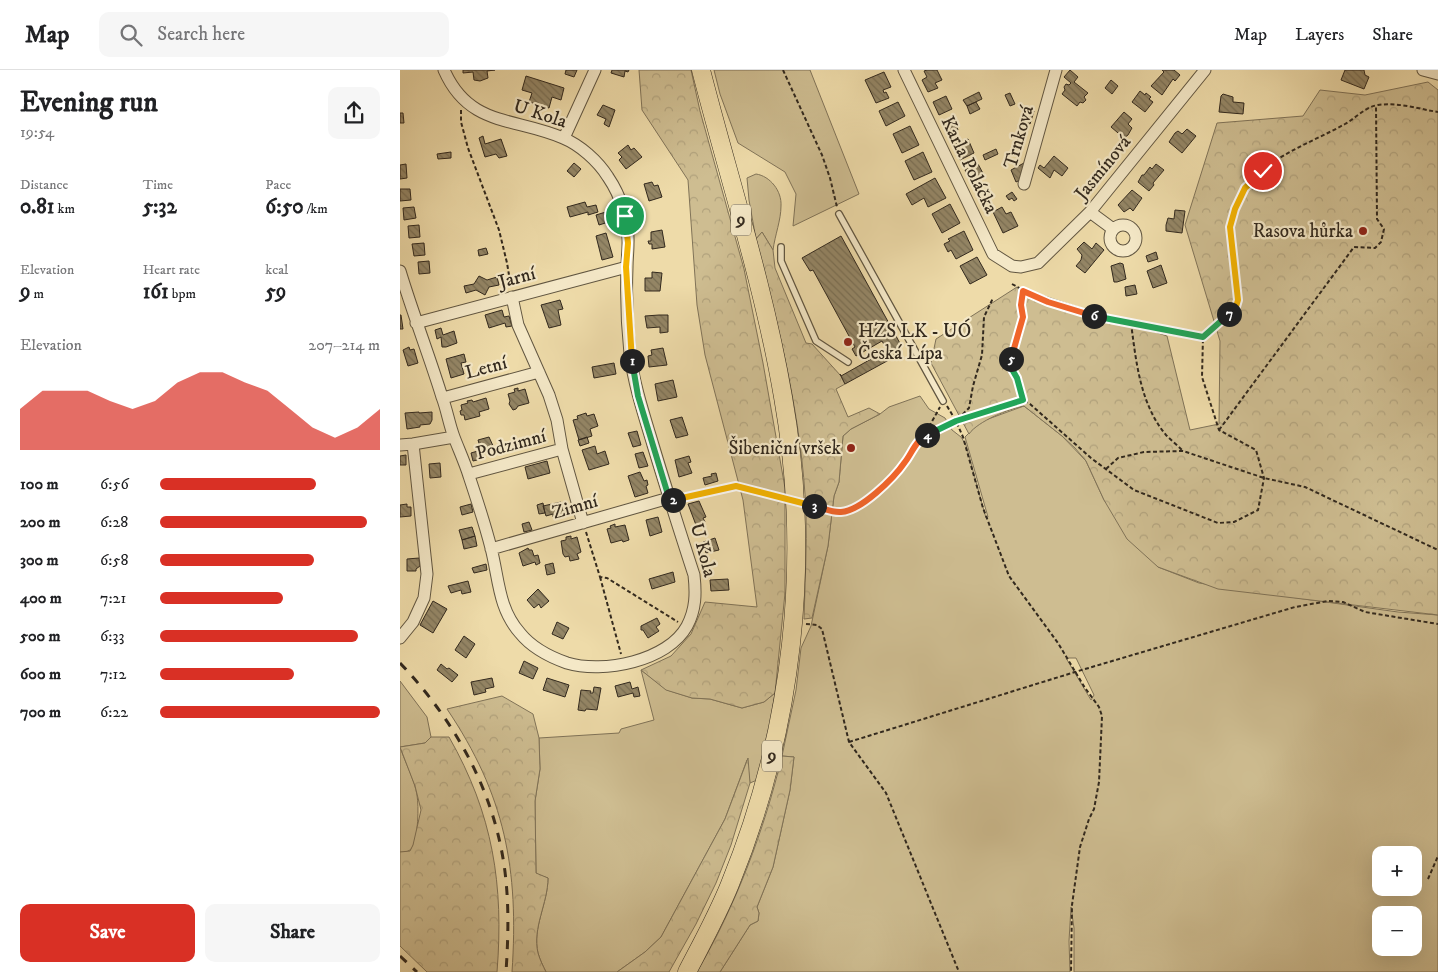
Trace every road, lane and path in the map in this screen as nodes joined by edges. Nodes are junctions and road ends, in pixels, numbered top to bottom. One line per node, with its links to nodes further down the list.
1 (444, 70): 10 (street, U Kola)
2 (595, 70): 13 (street)
3 (701, 70): 50 (main road, 9)
4 (783, 70): 16 (path)
5 (904, 70): 19 (street, Karla Poláčka)
6 (1056, 70): 14 (street, Trnková)
7 (1422, 70): 9 (street)
8 (1200, 72): 15 (street, Jasmínová)
9 (1438, 74)
10 (465, 101): 13 (street, U Kola); 24 (path)
11 (1376, 105): 12 (path); 28 (path); 35 (path)
12 (1438, 112)
13 (564, 138): 20 (street, U Kola)
14 (1024, 184)
15 (1090, 212): 17 (street); 19 (street, Jasmínová)
16 (839, 214): 33 (lane)
17 (1113, 229)
18 (781, 248): 29 (lane)
19 (1012, 266)
20 (626, 267): 24 (street, Jarní); 45 (street, U Kola)
21 (400, 271): 26 (street, U Kola)
22 (1012, 284): 23 (path)
23 (1023, 291): 27 (path); 32 (path)
24 (512, 297): 26 (street, Jarní); 30 (street)
25 (993, 298): 34 (path)
26 (416, 323): 31 (street, U Kola)
27 (1131, 324): 28 (path); 41 (path)
28 (1203, 337): 35 (path)
29 (848, 362)
30 (539, 372): 31 (street, Letní); 40 (street)
31 (443, 398): 36 (street, U Kola)
32 (1023, 400): 34 (path); 42 (path)
33 (944, 401): 34 (path); 37 (path)
34 (956, 421): 37 (path); 55 (path)
35 (1219, 430): 44 (path)
36 (454, 437): 38 (street); 43 (street, U Kola)
37 (921, 438): 45 (path, bridge)
38 (413, 444): 39 (street); 53 (street)
39 (400, 445)
40 (562, 449): 43 (street, Podzimní); 46 (street)
41 (1184, 451): 42 (path); 44 (path)
42 (1106, 469): 44 (path)
43 (469, 474): 47 (street, U Kola)
44 (1264, 478): 48 (path)
45 (669, 498): 46 (street, Zimní); 52 (street, U Kola)
46 (583, 522): 47 (street, Zimní); 49 (path)
47 (491, 549): 54 (street, U Kola)
48 (1438, 550)
49 (600, 577): 52 (path); 54 (path)
50 (793, 623): 56 (path); 59 (main road, 9)
51 (1438, 624): 55 (path)
52 (686, 627): 54 (street, U Kola)
53 (400, 638)
54 (624, 663)
55 (1075, 672): 56 (path); 61 (path)
56 (849, 742): 60 (path)
57 (1438, 856): 58 (path)
58 (1428, 879)
59 (687, 972)
60 (960, 972)
61 (1071, 972)

